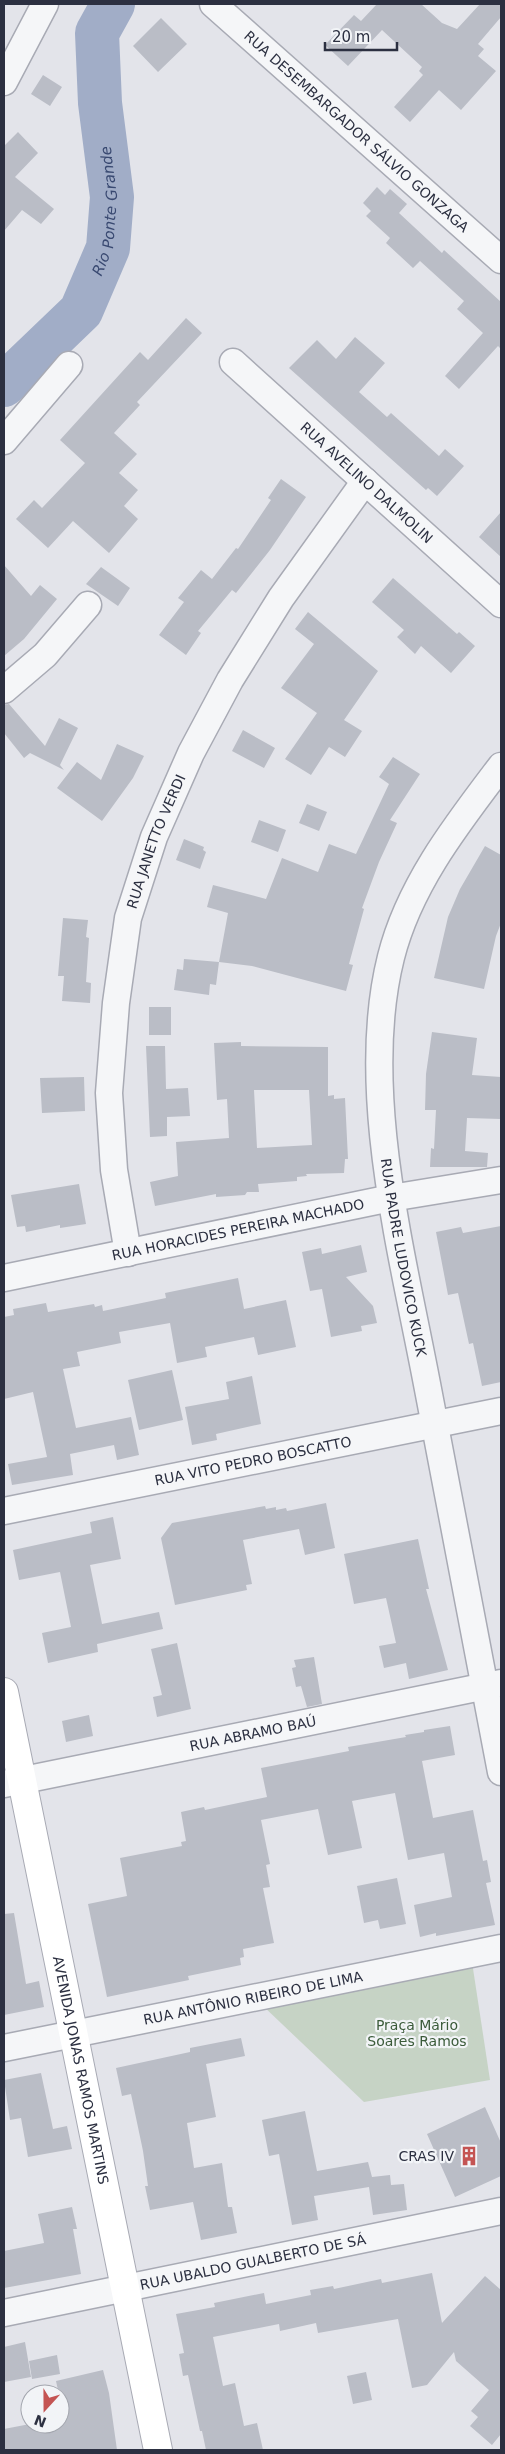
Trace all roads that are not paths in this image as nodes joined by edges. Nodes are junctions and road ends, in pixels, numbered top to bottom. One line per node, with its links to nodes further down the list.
1 (45, 4): 3 (street)
2 (213, 4): 4 (street, RUA DESEMBARGADOR SÁLVIO GONZAGA)
3 (4, 82)
4 (501, 260)
5 (232, 362): 8 (street, RUA AVELINO DALMOLIN)
6 (69, 365): 7 (street)
7 (4, 441)
8 (364, 481): 9 (street, RUA AVELINO DALMOLIN); 15 (street, RUA JANETTO VERDI)
9 (501, 604)
10 (88, 605): 11 (street)
11 (4, 690)
12 (501, 766): 14 (street, RUA PADRE LUDOVICO KUCK)
13 (501, 1180): 14 (street, RUA HORACIDES PEREIRA MACHADO)
14 (391, 1198): 15 (street, RUA HORACIDES PEREIRA MACHADO); 18 (street, RUA PADRE LUDOVICO KUCK)
15 (128, 1253): 16 (street, RUA HORACIDES PEREIRA MACHADO)
16 (4, 1278)
17 (501, 1411): 18 (street, RUA VITO PEDRO BOSCATTO)
18 (435, 1424): 19 (street, RUA VITO PEDRO BOSCATTO); 20 (street, RUA PADRE LUDOVICO KUCK)
19 (4, 1511)
20 (493, 1684): 22 (street, RUA PADRE LUDOVICO KUCK); 23 (street, RUA ABRAMO BAÚ)
21 (4, 1692): 23 (main road, AVENIDA JONAS RAMOS MARTINS)
22 (501, 1772)
23 (13, 1782): 25 (main road, AVENIDA JONAS RAMOS MARTINS)
24 (501, 1948): 25 (street, RUA ANTÔNIO RIBEIRO DE LIMA)
25 (73, 2034): 26 (street, RUA ANTÔNIO RIBEIRO DE LIMA); 28 (main road, AVENIDA JONAS RAMOS MARTINS)
26 (4, 2048)
27 (501, 2211): 28 (street, RUA UBALDO GUALBERTO DE SÁ)
28 (125, 2289): 29 (street, RUA UBALDO GUALBERTO DE SÁ); 30 (main road, AVENIDA JONAS RAMOS MARTINS)
29 (4, 2313)
30 (158, 2450)

